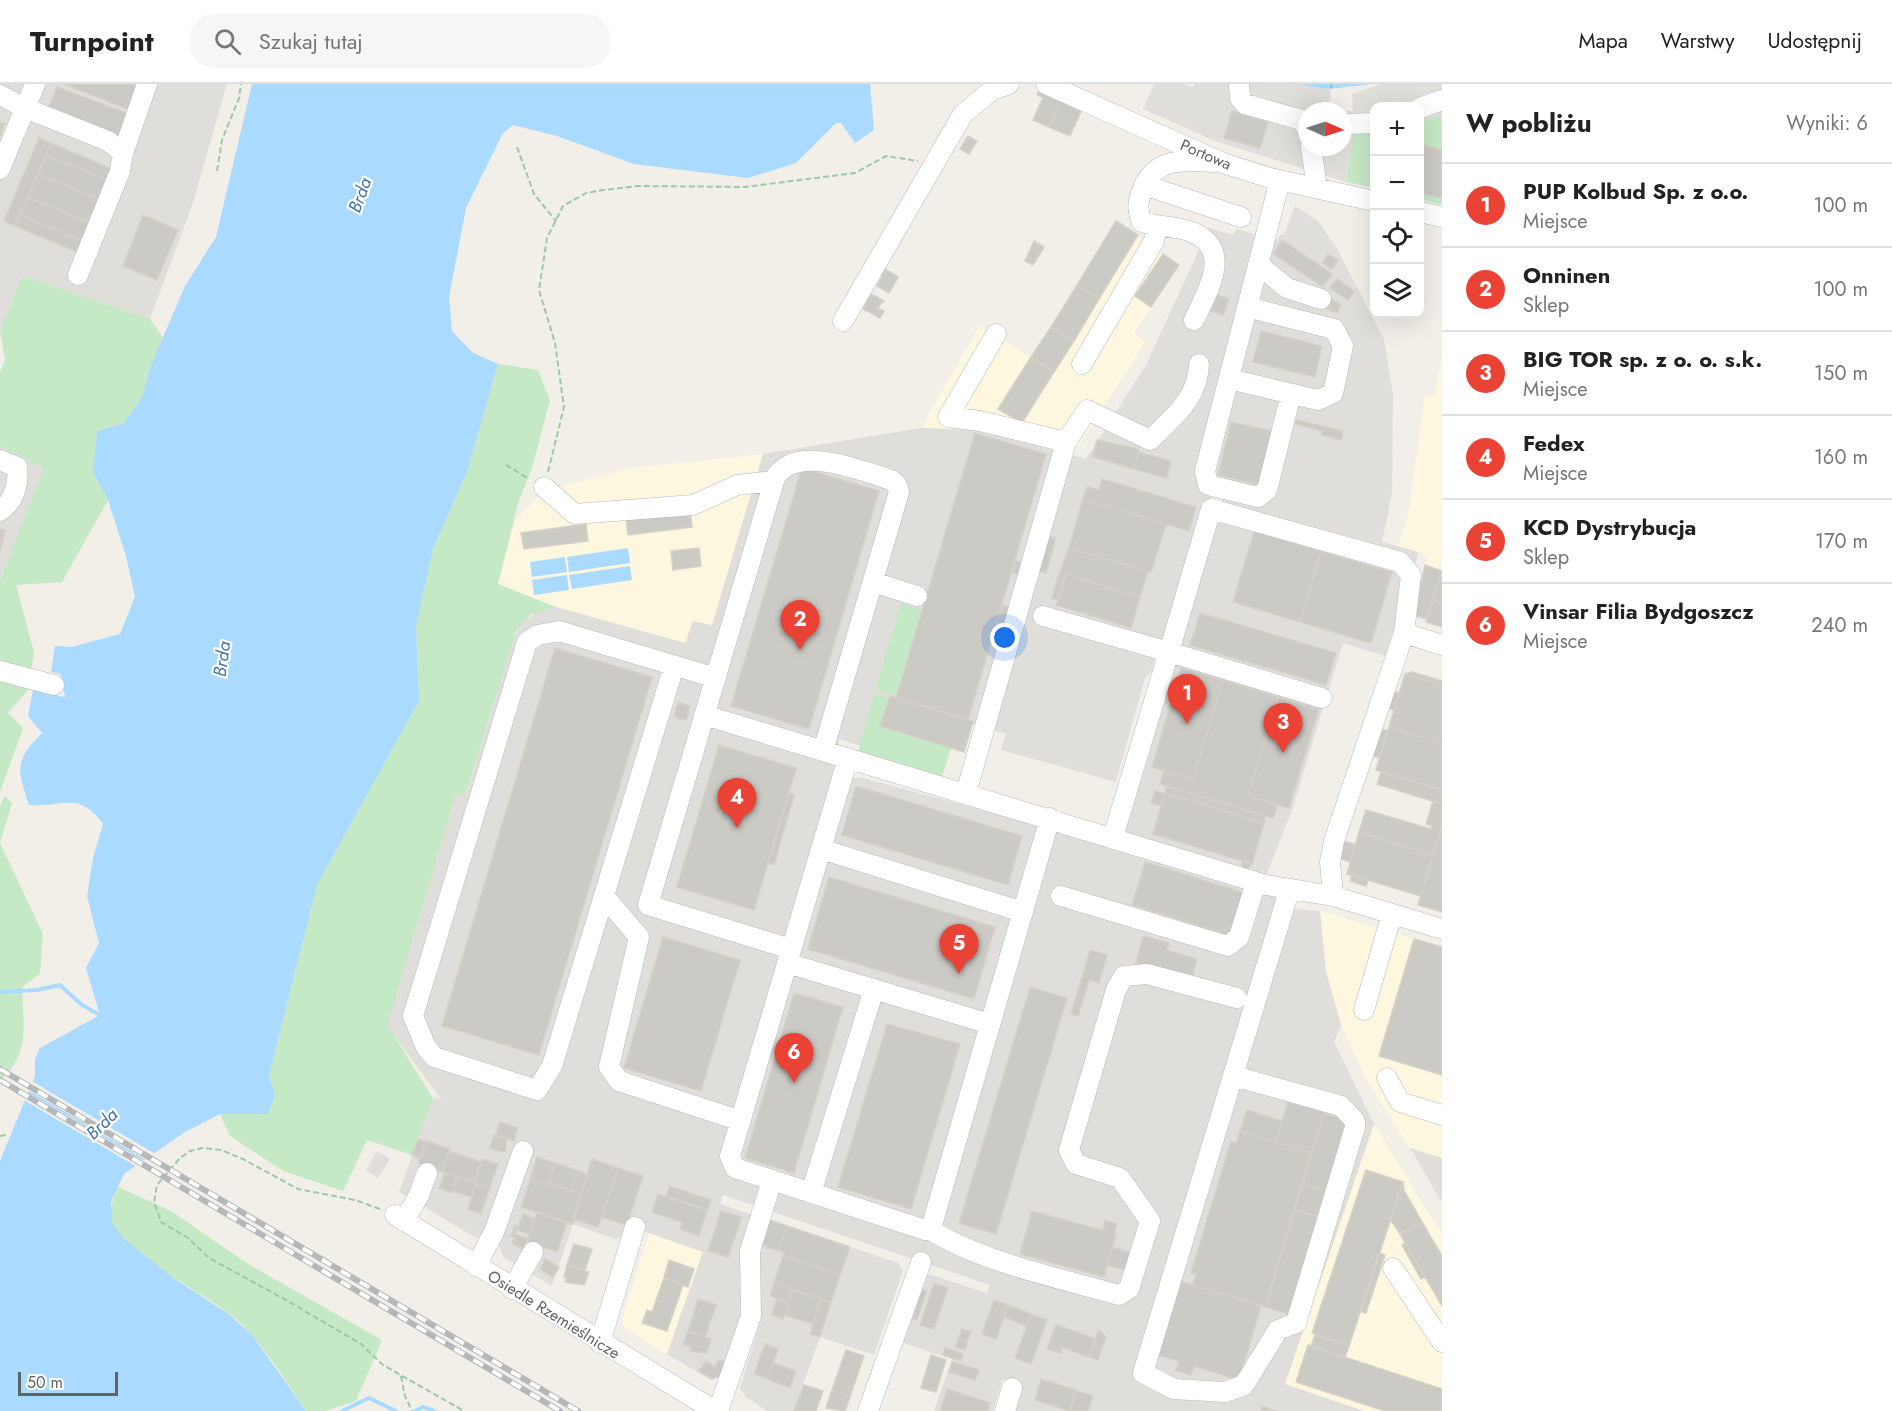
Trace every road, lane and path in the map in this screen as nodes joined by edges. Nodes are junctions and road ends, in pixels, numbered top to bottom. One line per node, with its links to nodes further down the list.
1 (34, 84): 12 (street)
2 (147, 84): 17 (street)
3 (241, 84): 22 (path)
4 (1009, 84): 19 (street)
5 (1046, 84): 20 (street, Portowa)
6 (1239, 84): 13 (street)
7 (1332, 84): 8 (path)
8 (1331, 88)
9 (0, 94): 12 (street)
10 (1442, 100): 11 (street)
11 (1424, 106)
12 (25, 108): 17 (street); 21 (street)
13 (1298, 119)
14 (1370, 123): 15 (street)
15 (1352, 124)
16 (517, 147): 30 (path)
17 (123, 153): 33 (street)
18 (1312, 156): 25 (street)
19 (935, 163): 30 (path); 37 (street)
20 (1223, 163): 23 (street, Portowa); 24 (street)
21 (0, 169)
22 (217, 171)
23 (1280, 180): 25 (street, Portowa); 32 (street)
24 (1144, 185): 28 (street); 31 (street)
25 (1317, 188): 26 (street, Portowa)
26 (1370, 200)
27 (1424, 213): 29 (street)
28 (1241, 217)
29 (1442, 217)
30 (556, 221): 47 (path)
31 (1157, 227): 36 (street); 39 (street)
32 (1258, 264): 34 (street); 35 (street)
33 (78, 275)
34 (1321, 299)
35 (1247, 307): 41 (street); 42 (street)
36 (1194, 320)
37 (843, 321)
38 (996, 334): 43 (street)
39 (1082, 364)
40 (1199, 364): 43 (street)
41 (1229, 379): 42 (street); 42 (street)
42 (1291, 394)
43 (1066, 442): 63 (street)
44 (0, 460): 48 (street)
45 (506, 465): 47 (path)
46 (774, 481): 47 (street); 49 (street); 57 (street)
47 (544, 488)
48 (0, 511)
49 (873, 582): 50 (street); 61 (street)
50 (917, 596)
51 (1043, 616): 54 (street)
52 (1404, 633): 53 (street); 54 (street); 71 (street)
53 (1442, 645)
54 (1169, 652): 59 (street); 65 (street)
55 (674, 666): 57 (street); 69 (street); 69 (street)
56 (0, 671): 58 (street)
57 (716, 678): 60 (street)
58 (54, 685)
59 (1322, 698)
60 (704, 715): 61 (street); 75 (street)
61 (823, 751): 62 (street)
62 (848, 758): 63 (street); 66 (street)
63 (966, 793): 64 (street)
64 (1050, 818): 65 (street); 72 (street)
65 (1113, 837): 67 (street)
66 (821, 849): 72 (street); 75 (street)
67 (1256, 882): 68 (street); 70 (street)
68 (1289, 891): 71 (street); 80 (street)
69 (604, 896): 83 (street)
70 (1061, 896)
71 (1333, 896): 73 (street)
72 (1023, 912): 79 (street)
73 (1392, 914): 74 (street); 78 (street)
74 (1442, 929)
75 (789, 956): 76 (street); 83 (street)
76 (874, 989): 79 (street); 89 (street)
77 (1237, 998): 92 (street)
78 (1364, 1010)
79 (990, 1024): 92 (street)
80 (1234, 1076): 80 (street)
81 (1388, 1078): 82 (street)
82 (1442, 1115)
83 (741, 1121): 88 (street)
84 (6, 1135): 85 (path)
85 (0, 1136)
86 (523, 1151): 95 (street)
87 (426, 1173): 90 (street)
88 (772, 1180): 89 (street); 104 (street)
89 (811, 1193): 92 (street)
90 (399, 1218): 95 (street, Osiedle Rzemieślnicze); 100 (path)
91 (635, 1227): 99 (street)
92 (929, 1228)
93 (533, 1252): 97 (street)
94 (921, 1262): 105 (street)
95 (476, 1266): 97 (street, Osiedle Rzemieślnicze)
96 (1393, 1268): 98 (street)
97 (512, 1288): 99 (street, Osiedle Rzemieślnicze)
98 (1442, 1342)
99 (600, 1343): 104 (street, Osiedle Rzemieślnicze)
100 (401, 1376): 102 (path); 103 (path)
101 (1012, 1388): 106 (street)
102 (412, 1411)
103 (464, 1411)
104 (717, 1411)
105 (868, 1411)
106 (1005, 1411)

